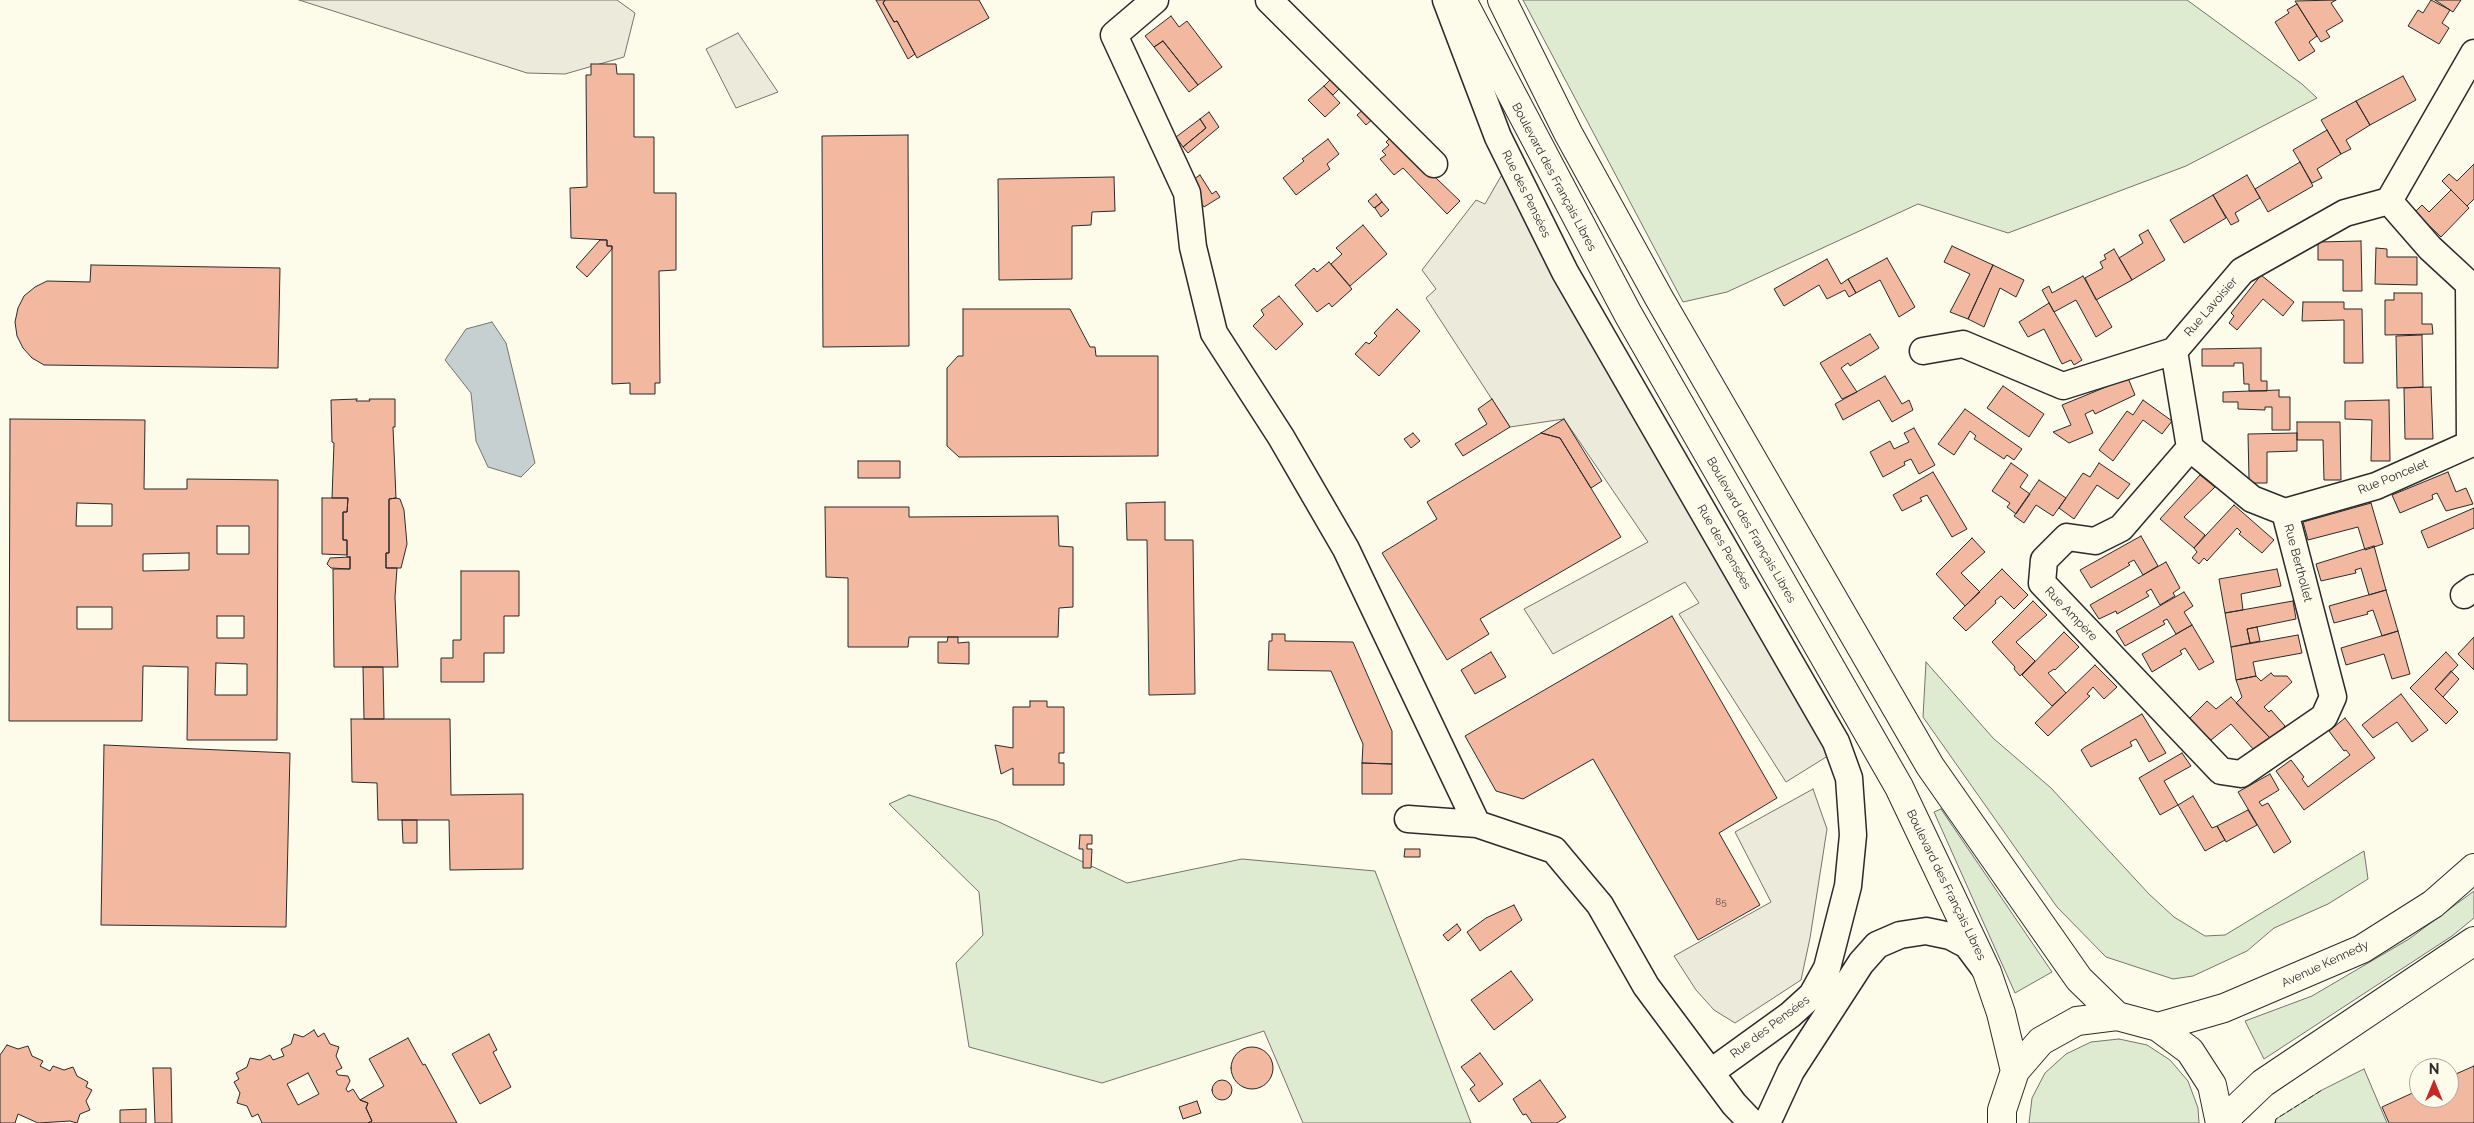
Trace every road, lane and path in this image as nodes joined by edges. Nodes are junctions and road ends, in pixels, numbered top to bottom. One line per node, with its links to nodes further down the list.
1 (1155, 0): 16 (street)
2 (1268, 0): 7 (street)
3 (1446, 0): 23 (street, Rue des Pensées)
4 (1462, 0): 19 (main road, Boulevard des Français Libres)
5 (1502, 0): 20 (main road)
6 (2474, 53): 8 (street)
7 (1434, 164)
8 (2389, 201): 9 (street); 11 (street, Rue Lavoisier)
9 (2472, 284): 13 (street, Rue Poncelet)
10 (1923, 351): 11 (street)
11 (2174, 351): 12 (street)
12 (2190, 448): 13 (street, Rue Berthollet); 14 (street, Rue Ampère)
13 (2284, 512): 14 (street, Rue Berthollet)
14 (2334, 697)
15 (1408, 819): 16 (street)
16 (1477, 824): 23 (street)
17 (2474, 868): 21 (main road, Avenue Kennedy)
18 (2474, 941): 28 (main road)
19 (1987, 972): 22 (main road, Boulevard des Français Libres); 27 (street)
20 (2117, 1016): 21 (main road); 22 (main road)
21 (2158, 1027): 28 (main road)
22 (2015, 1071): 25 (main road)
23 (1711, 1072): 24 (street)
24 (1734, 1113): 26 (street)
25 (1998, 1119)
26 (1752, 1123)
27 (1767, 1123)
28 (2220, 1123)

